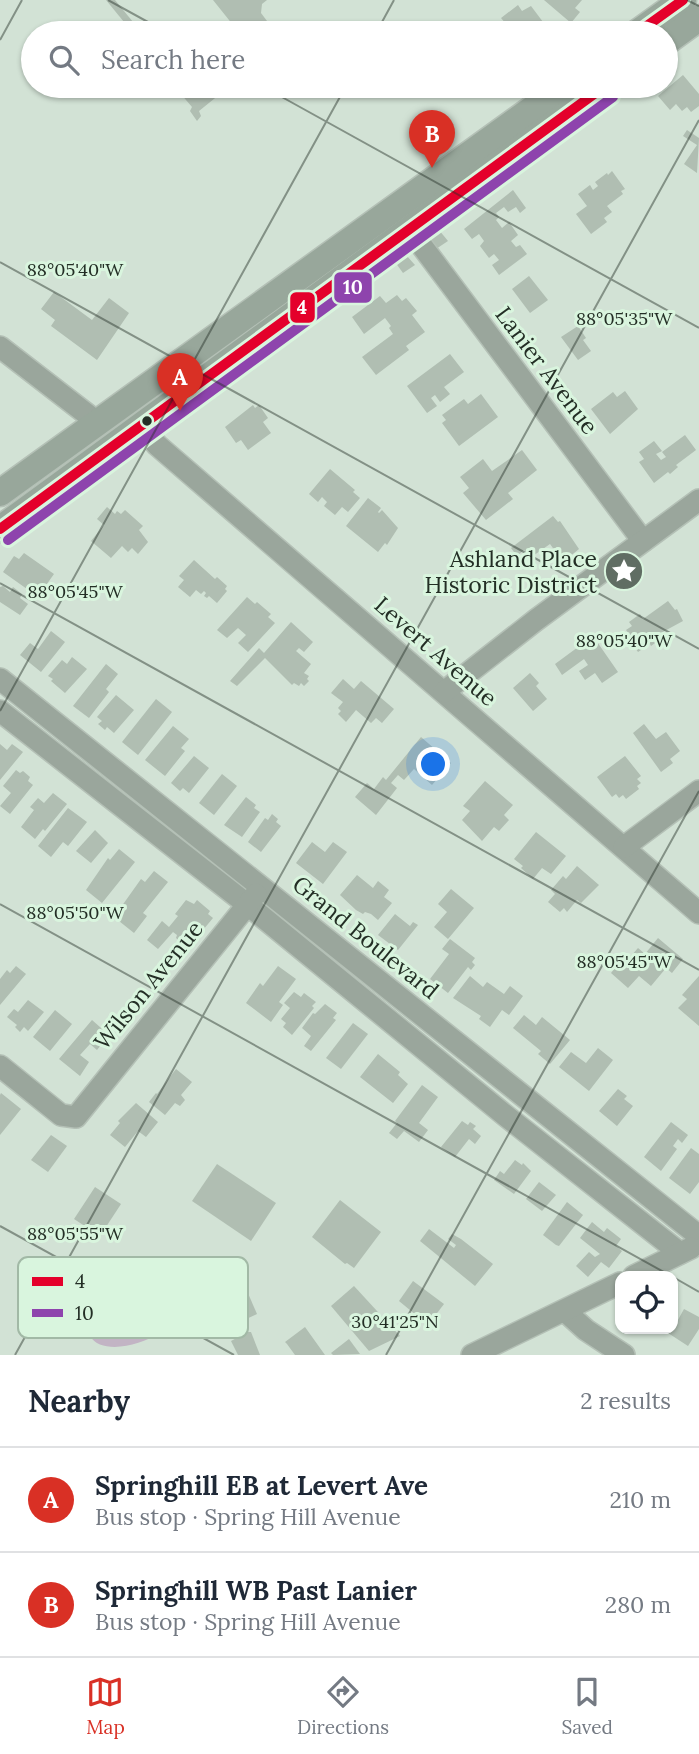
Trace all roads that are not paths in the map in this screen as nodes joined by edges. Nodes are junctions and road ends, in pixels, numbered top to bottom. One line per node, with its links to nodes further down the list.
1 (683, 0): 2 (main road)
2 (654, 21)
3 (554, 98): 5 (main road)
4 (582, 98): 5 (main road)
5 (532, 124): 6 (main road); 8 (main road)
6 (410, 230): 9 (main road); 13 (street, Lanier Avenue)
7 (0, 347): 8 (street)
8 (97, 422): 10 (main road)
9 (141, 426): 12 (main road); 15 (street, Levert Avenue)
10 (0, 493)
11 (699, 500): 13 (street)
12 (0, 529)
13 (643, 541): 15 (street)
14 (0, 679): 19 (street, Grand Boulevard)
15 (444, 692): 18 (street, Levert Avenue)
16 (0, 711): 20 (street)
17 (699, 790): 18 (street)
18 (624, 847): 21 (street, Levert Avenue)
19 (262, 888): 20 (street, Wilson Avenue); 23 (street, Grand Boulevard)
20 (248, 905): 22 (street, Wilson Avenue); 24 (street)
21 (699, 913)
22 (0, 1066)
23 (699, 1236)
24 (690, 1249): 25 (street)
25 (644, 1271)
26 (615, 1286): 27 (street)
27 (565, 1311): 28 (street); 29 (street)
28 (472, 1355)
29 (624, 1355)

